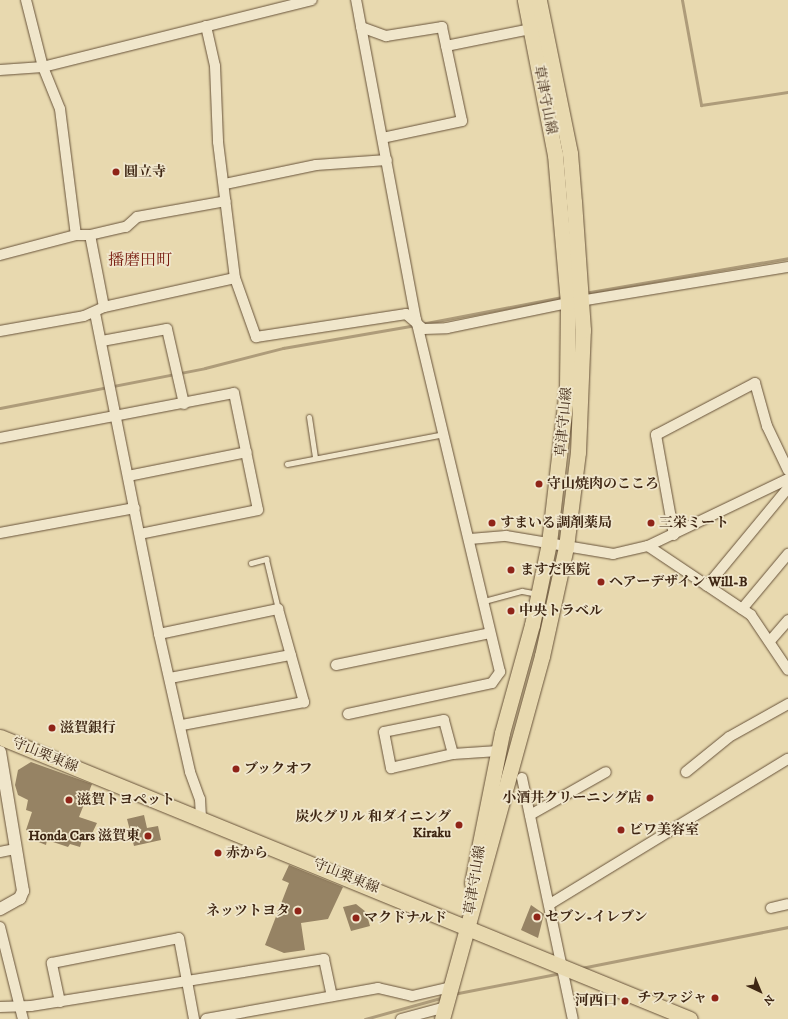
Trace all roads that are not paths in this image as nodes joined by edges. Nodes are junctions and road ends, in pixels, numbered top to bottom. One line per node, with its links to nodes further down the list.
1 (26, 0): 10 (street)
2 (312, 0): 6 (street)
3 (356, 0): 7 (street)
4 (525, 0): 8 (main road, 草津守山線)
5 (539, 0): 21 (main road, 草津守山線)
6 (206, 26): 10 (street); 14 (street)
7 (361, 27): 9 (street); 12 (street)
8 (531, 29): 9 (street); 21 (main road, 草津守山線)
9 (446, 46): 12 (street)
10 (43, 67): 11 (street); 16 (street)
11 (0, 70)
12 (383, 138): 13 (street)
13 (387, 160): 14 (street); 23 (street)
14 (225, 184): 15 (street)
15 (226, 201): 17 (street); 20 (street)
16 (76, 235): 17 (street); 18 (street)
17 (90, 235): 22 (street)
18 (0, 255)
19 (788, 267): 21 (street)
20 (235, 278): 22 (street); 23 (street)
21 (575, 303): 23 (street); 43 (main road, 草津守山線); 44 (main road, 草津守山線)
22 (100, 310): 24 (street); 25 (street)
23 (416, 320): 29 (street)
24 (0, 331)
25 (102, 341): 26 (street); 28 (street)
26 (184, 404): 28 (street); 31 (street)
27 (309, 417): 32 (lane)
28 (116, 418): 30 (street); 35 (street)
29 (444, 434): 32 (lane); 42 (street)
30 (0, 438)
31 (247, 452): 35 (street); 40 (street)
32 (315, 457): 33 (lane)
33 (288, 464)
34 (788, 470): 41 (street)
35 (128, 476): 38 (street)
36 (788, 479): 41 (street)
37 (788, 488): 48 (street)
38 (135, 508): 39 (street); 40 (street)
39 (0, 533)
40 (140, 534): 55 (street)
41 (674, 535): 45 (street)
42 (470, 539): 43 (street); 50 (street)
43 (549, 543): 44 (street); 49 (main road, 草津守山線)
44 (566, 546): 45 (street); 80 (main road, 草津守山線)
45 (648, 546): 48 (street)
46 (788, 554): 52 (street)
47 (251, 562): 51 (lane)
48 (707, 586): 52 (street)
49 (538, 594): 50 (lane); 65 (main road, 草津守山線)
50 (484, 601): 54 (street)
51 (278, 609): 55 (street); 57 (street)
52 (742, 609): 56 (street)
53 (788, 620): 56 (street)
54 (490, 633): 58 (street); 62 (street)
55 (158, 634): 60 (street)
56 (770, 640): 59 (street)
57 (291, 655): 60 (street); 63 (street)
58 (336, 665)
59 (788, 670)
60 (170, 678): 63 (street)
61 (788, 704): 70 (street)
62 (348, 714)
63 (182, 725): 73 (street)
64 (0, 737): 73 (main road, 守山栗東線)
65 (498, 751): 67 (street); 80 (main road, 草津守山線)
66 (0, 752): 74 (street)
67 (453, 754): 67 (street)
68 (788, 759): 76 (street)
69 (606, 772): 72 (street)
70 (686, 772)
71 (522, 778): 72 (street)
72 (530, 815): 76 (street)
73 (201, 816): 80 (main road, 守山栗東線)
74 (16, 849): 75 (street); 79 (street)
75 (0, 852)
76 (550, 904): 83 (street)
77 (788, 904): 78 (street)
78 (771, 908)
79 (0, 909)
80 (468, 926): 83 (main road, 守山栗東線); 85 (main road)
81 (0, 927): 82 (street)
82 (3, 946): 88 (street)
83 (563, 966): 95 (street); 96 (main road, 守山栗東線)
84 (187, 981): 86 (street); 87 (street); 87 (street); 92 (street)
85 (451, 987): 86 (street); 90 (main road)
86 (332, 996): 93 (street)
87 (60, 1002): 88 (street)
88 (20, 1004): 89 (street); 91 (street)
89 (0, 1007)
90 (444, 1013): 94 (street)
91 (24, 1019)
92 (194, 1019)
93 (206, 1019)
94 (401, 1019)
95 (573, 1019)
96 (690, 1019)

